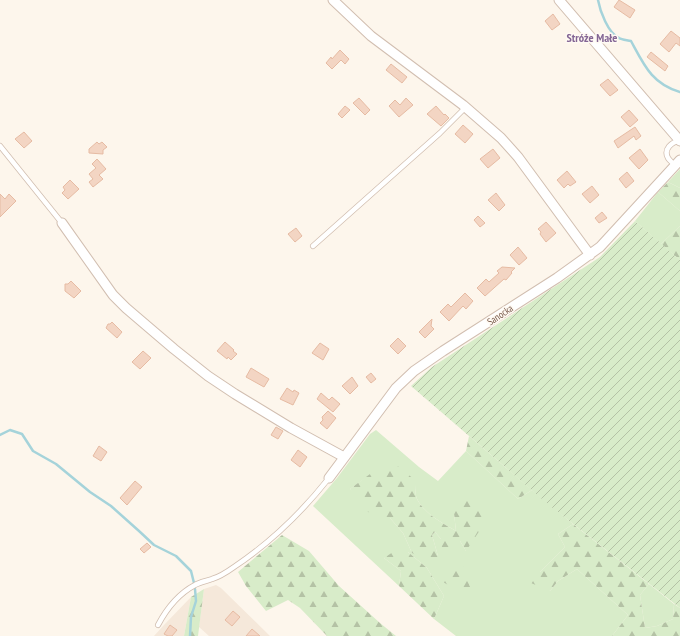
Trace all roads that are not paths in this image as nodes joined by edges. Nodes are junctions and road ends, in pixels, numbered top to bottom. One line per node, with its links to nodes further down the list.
1 (333, 0): 3 (street)
2 (559, 0): 4 (street)
3 (466, 108): 8 (lane); 9 (street)
4 (680, 141): 6 (lane)
5 (0, 146): 7 (lane)
6 (677, 163): 9 (street, Sanocka)
7 (62, 223): 10 (street)
8 (313, 246)
9 (590, 255): 10 (street, Sanocka)
10 (344, 457): 11 (street, Sanocka)
11 (329, 478): 12 (lane)
12 (158, 625)

